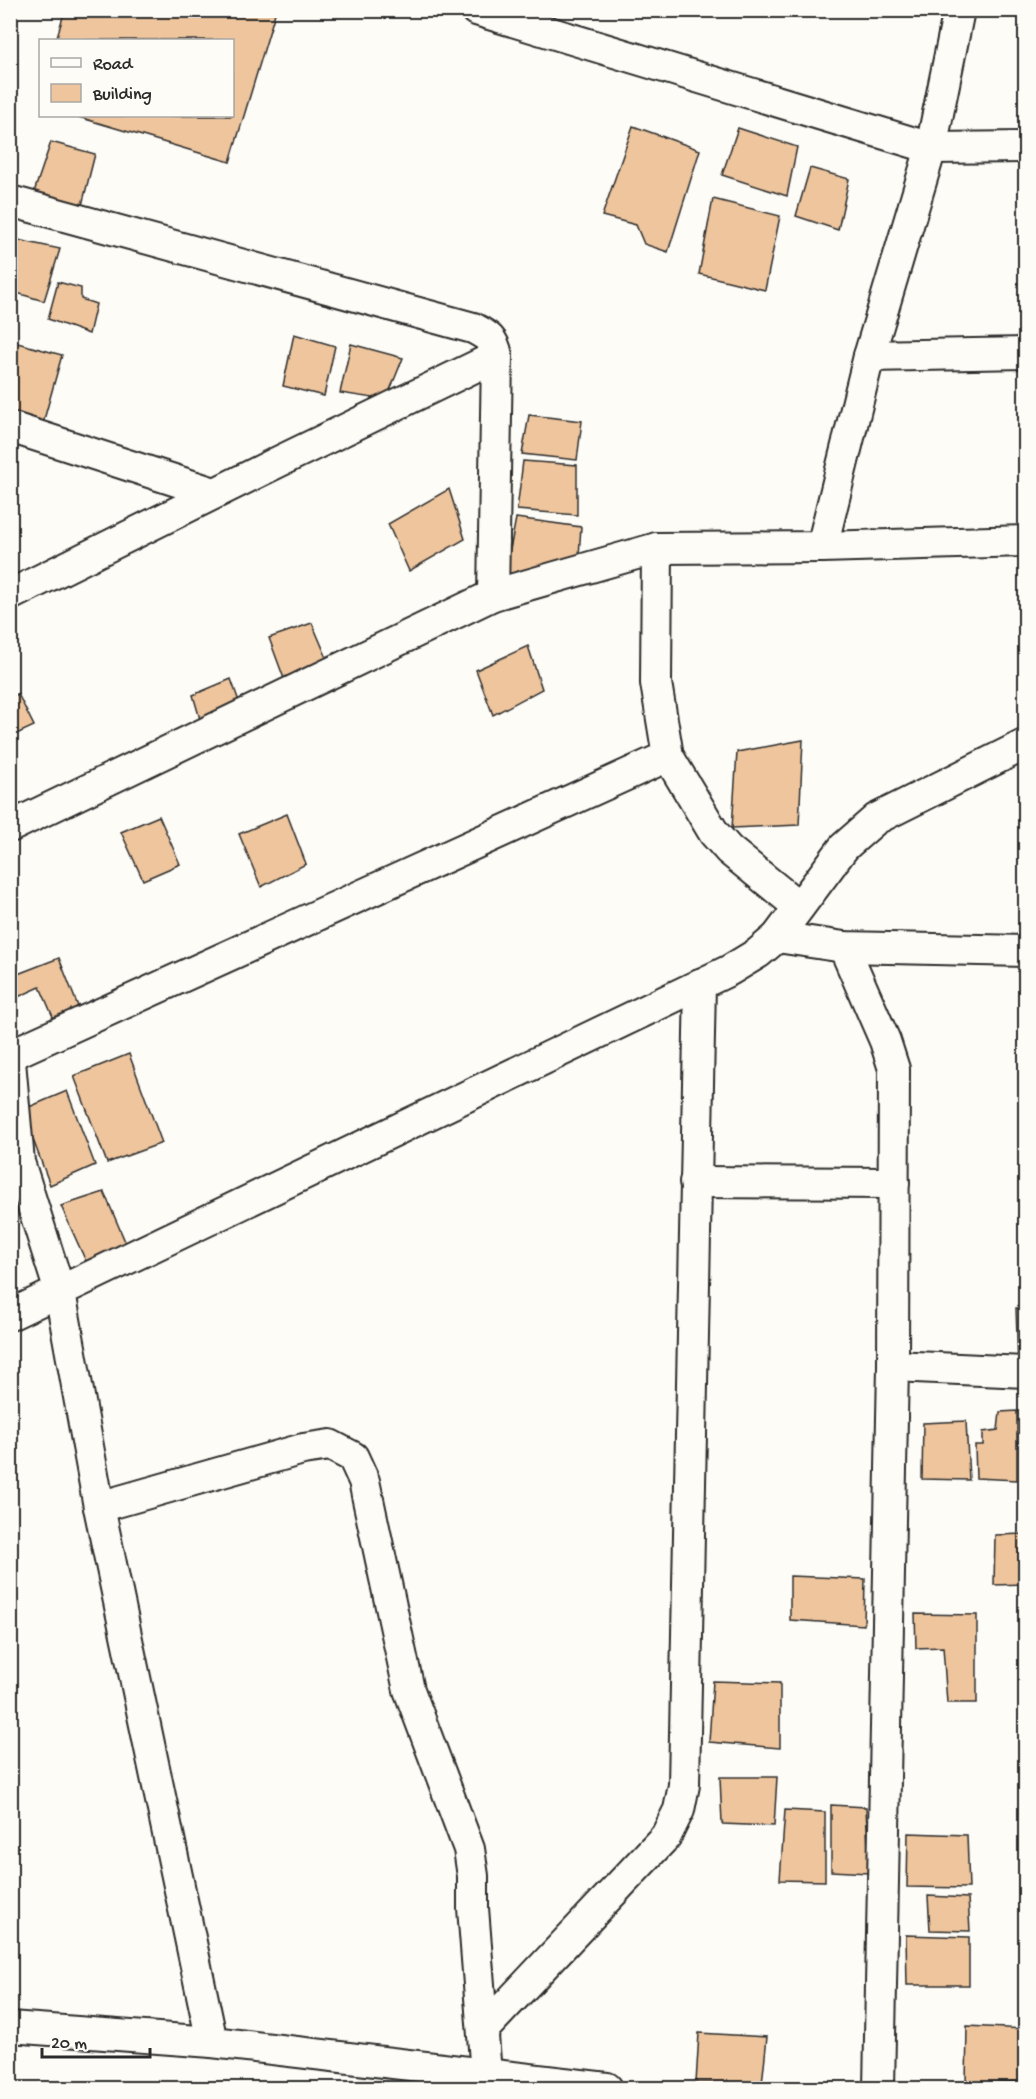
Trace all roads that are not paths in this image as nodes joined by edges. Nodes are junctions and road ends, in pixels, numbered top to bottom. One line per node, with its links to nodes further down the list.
1 (476, 10): 4 (street)
2 (958, 10): 4 (street)
3 (1026, 147): 4 (street)
4 (931, 148): 8 (street)
5 (10, 201): 7 (street)
6 (1026, 352): 8 (street)
7 (497, 356): 10 (street); 15 (street)
8 (870, 356): 13 (street)
9 (10, 427): 10 (street)
10 (214, 494): 14 (street)
11 (1026, 541): 13 (street)
12 (657, 548): 13 (street); 15 (street); 17 (street)
13 (822, 548)
14 (10, 595)
15 (493, 595): 18 (street)
16 (1026, 744): 19 (street)
17 (668, 756): 19 (street); 24 (street)
18 (10, 827)
19 (799, 907): 20 (street)
20 (777, 937): 21 (street); 23 (street)
21 (844, 947): 22 (street); 27 (street)
22 (1026, 951)
23 (700, 984): 26 (street); 28 (street)
24 (10, 1055)
25 (10, 1061): 28 (street)
26 (695, 1182): 27 (street); 34 (street)
27 (894, 1183): 30 (street)
28 (60, 1293): 29 (street); 32 (street)
29 (10, 1315)
30 (893, 1366): 31 (street); 38 (street)
31 (1026, 1372)
32 (99, 1507): 34 (street); 35 (street)
33 (10, 2027): 35 (street)
34 (483, 2030): 36 (street)
35 (212, 2042): 36 (street)
36 (486, 2074): 37 (street)
37 (606, 2088)
38 (879, 2088)

